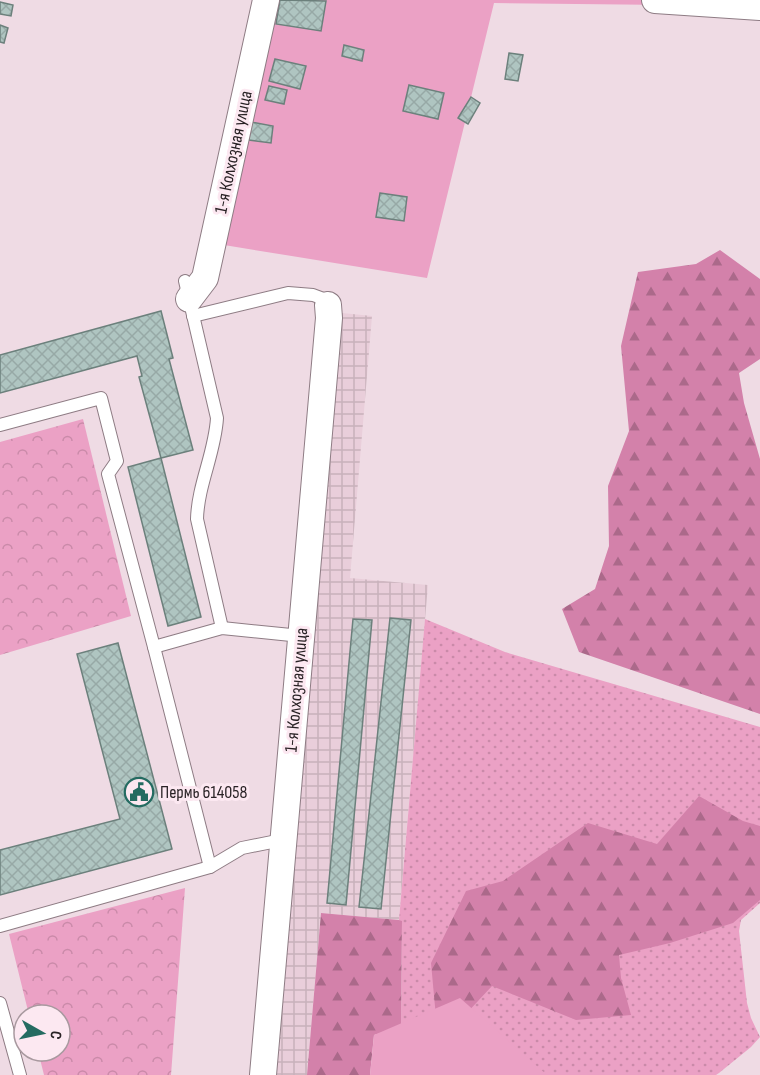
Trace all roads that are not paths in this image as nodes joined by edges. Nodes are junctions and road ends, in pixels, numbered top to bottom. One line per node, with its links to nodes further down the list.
1 (266, 0): 4 (street, 1-я Колхозная улица)
2 (655, 0): 3 (street)
3 (760, 7)
4 (189, 299): 5 (lane); 7 (lane)
5 (328, 305): 8 (street, 1-я Колхозная улица)
6 (0, 425): 9 (lane)
7 (222, 628): 8 (lane); 9 (lane)
8 (301, 636): 10 (street, 1-я Колхозная улица)
9 (154, 647): 11 (lane)
10 (282, 840): 11 (lane); 15 (street, 1-я Колхозная улица)
11 (210, 867): 12 (lane)
12 (0, 926)
13 (0, 1003): 14 (lane)
14 (20, 1075)
15 (263, 1075)

